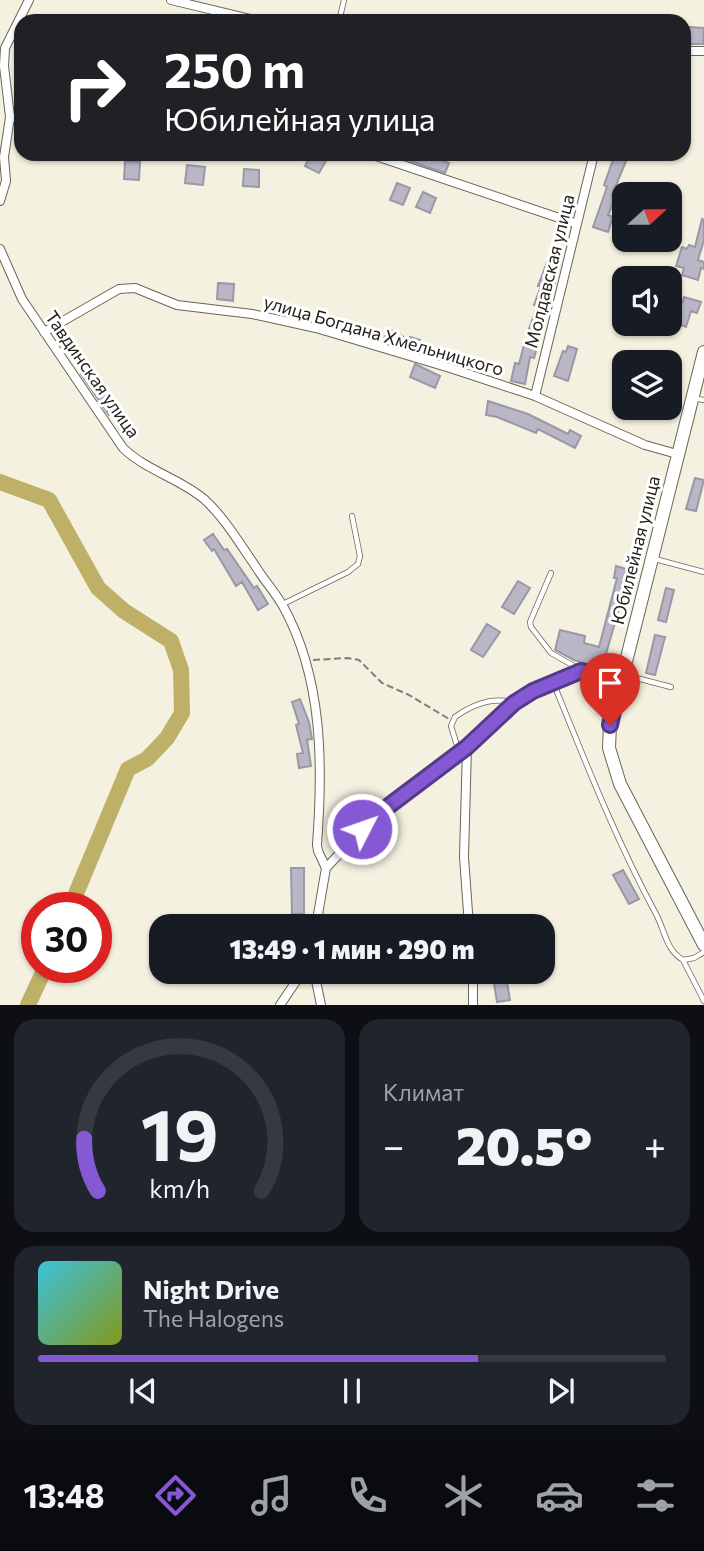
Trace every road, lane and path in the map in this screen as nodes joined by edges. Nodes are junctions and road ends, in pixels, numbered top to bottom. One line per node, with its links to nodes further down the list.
1 (171, 0): 2 (street)
2 (230, 14)
3 (14, 30): 4 (street)
4 (10, 117): 5 (street); 8 (street)
5 (14, 117)
6 (391, 161): 9 (street)
7 (592, 161): 9 (street, Молдавская улица)
8 (0, 201)
9 (577, 224): 13 (street, Молдавская улица)
10 (0, 248): 11 (street, Тавдинская улица)
11 (44, 332): 13 (street, улица Богдана Хмельницкого); 20 (street, Тавдинская улица)
12 (704, 352): 14 (street, Юбилейная улица)
13 (535, 396): 15 (street, улица Богдана Хмельницкого)
14 (698, 399): 15 (street, Юбилейная улица)
15 (677, 454): 17 (street, Юбилейная улица)
16 (352, 516): 20 (lane)
17 (651, 558): 18 (lane); 23 (street, Юбилейная улица)
18 (704, 572)
19 (551, 573): 22 (lane)
20 (282, 604): 21 (street, Тавдинская улица)
21 (305, 661): 27 (path); 29 (street, Тавдинская улица)
22 (581, 671): 23 (street); 24 (street)
23 (620, 677): 25 (lane); 32 (street, Юбилейная улица)
24 (553, 681): 26 (street); 34 (lane)
25 (671, 687)
26 (514, 703): 27 (lane); 28 (street)
27 (452, 721): 28 (lane)
28 (463, 750): 29 (street); 31 (street)
29 (326, 868): 30 (street, Тавдинская улица)
30 (318, 914)
31 (468, 914)
32 (704, 944)
33 (704, 952): 34 (lane)
34 (683, 960): 38 (lane)
35 (295, 984): 39 (street)
36 (317, 984): 40 (street)
37 (473, 984): 41 (street)
38 (704, 1001)
39 (281, 1005)
40 (321, 1005)
41 (473, 1005)

